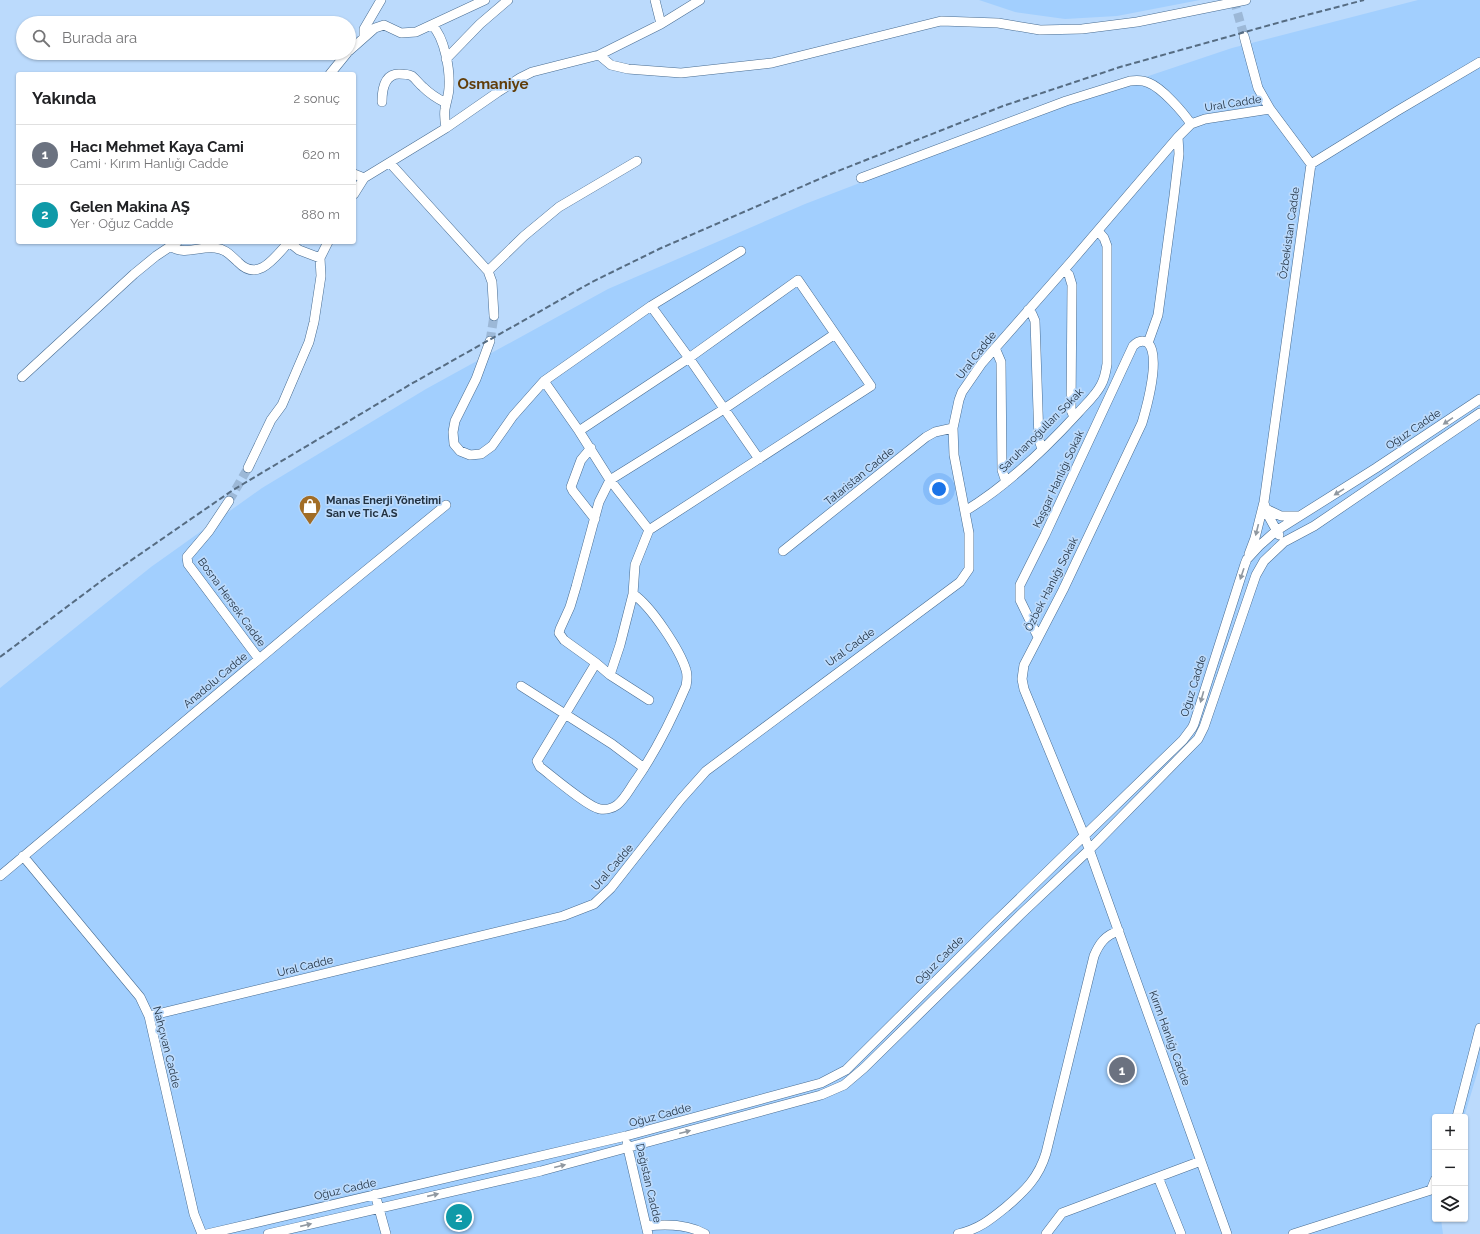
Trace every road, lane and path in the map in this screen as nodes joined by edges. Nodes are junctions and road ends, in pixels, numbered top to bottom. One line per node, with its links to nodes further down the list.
1 (381, 0): 10 (street)
2 (485, 0): 8 (street)
3 (508, 0): 13 (street)
4 (655, 0): 7 (street)
5 (700, 0): 7 (street)
6 (1246, 0): 12 (street)
7 (661, 24): 12 (street)
8 (432, 25): 10 (street); 13 (street)
9 (1244, 36): 19 (street)
10 (364, 37): 11 (street)
11 (356, 44)
12 (599, 55): 21 (street)
13 (446, 59): 18 (street)
14 (341, 60): 16 (street)
15 (1480, 62): 25 (street)
16 (332, 72)
17 (382, 102): 18 (street)
18 (446, 103): 21 (street)
19 (1270, 109): 20 (street, Ural Cadde); 25 (street, Ural Cadde)
20 (1191, 124): 22 (street, Ural Cadde); 28 (street)
21 (446, 128): 24 (street)
22 (1178, 137): 30 (street, Ural Cadde); 44 (street)
23 (637, 161): 38 (street)
24 (390, 163): 27 (street); 38 (street)
25 (1311, 164): 63 (street, Özbekistan Cadde)
26 (356, 175): 27 (street)
27 (364, 178): 29 (street)
28 (861, 178)
29 (356, 191)
30 (1098, 231): 37 (street, Ural Cadde); 52 (street, Saruhanoğulları Sokak)
31 (174, 244): 32 (street); 47 (street)
32 (287, 244)
33 (292, 244): 36 (street)
34 (327, 244): 36 (street)
35 (741, 252): 39 (street)
36 (320, 258): 58 (street)
37 (1064, 270): 40 (street, Ural Cadde); 52 (street)
38 (488, 271): 41 (street)
39 (651, 306): 46 (street); 48 (street)
40 (1028, 310): 45 (street, Ural Cadde); 56 (street)
41 (494, 316)
42 (835, 334): 46 (street); 50 (street); 57 (street)
43 (490, 341): 48 (street)
44 (1148, 343): 73 (street, Özbek Hanlığı Sokak); 73 (street, Kaşgar Hanlığı Sokak)
45 (995, 348): 53 (street, Ural Cadde); 60 (street)
46 (689, 358): 50 (street); 54 (street)
47 (22, 377)
48 (544, 382): 54 (street)
49 (1480, 399): 65 (street, Oğuz Cadde, one-way to 65)
50 (724, 409): 57 (street); 59 (street)
51 (1480, 413): 69 (street, Oğuz Cadde)
52 (1074, 417): 56 (street, Saruhanoğulları Sokak)
53 (953, 428): 64 (street, Ural Cadde); 70 (street, Tataristan Cadde)
54 (579, 431): 55 (street)
55 (591, 448): 59 (street); 66 (street)
56 (1042, 449): 60 (street, Saruhanoğulları Sokak)
57 (758, 459): 67 (street)
58 (248, 468)
59 (610, 480): 66 (street); 67 (street)
60 (1006, 482): 64 (street, Saruhanoğulları Sokak)
61 (230, 501): 74 (street, Bosna Hersek Cadde)
62 (446, 505): 74 (street, Anadolu Cadde)
63 (1265, 505): 65 (street); 68 (street); 71 (street, Özbekistan Cadde, one-way to 71)
64 (965, 511): 86 (street, Ural Cadde)
65 (1300, 516): 68 (street, Oğuz Cadde)
66 (594, 519): 75 (street)
67 (649, 530): 72 (street)
68 (1276, 531): 69 (street); 71 (street, Oğuz Cadde)
69 (1284, 542): 82 (street, Oğuz Cadde)
70 (784, 551)
71 (1247, 559): 81 (street, Oğuz Cadde, one-way to 81)
72 (633, 594): 76 (street); 80 (street)
73 (1038, 637): 81 (street, Özbek Hanlığı Sokak)
74 (259, 659): 83 (street, Anadolu Cadde)
75 (596, 663): 76 (street); 79 (street)
76 (610, 675): 78 (street)
77 (522, 686): 79 (street)
78 (649, 700)
79 (566, 715): 80 (street); 80 (street)
80 (644, 768)
81 (1084, 835): 82 (street, Özbek Hanlığı Sokak); 89 (street, Oğuz Cadde)
82 (1089, 850): 85 (street, Kırım Hanlığı Cadde); 90 (street, Oğuz Cadde, one-way to 82)
83 (24, 856): 84 (street, Anadolu Cadde); 86 (street, Nahçıvan Cadde)
84 (0, 876)
85 (1119, 931): 91 (street, Kırım Hanlığı Cadde); 102 (street)
86 (148, 1016): 97 (street, Nahçıvan Cadde)
87 (1480, 1028): 88 (street)
88 (1458, 1114)
89 (626, 1136): 90 (street, Dağıstan Cadde); 94 (street, Oğuz Cadde)
90 (628, 1148): 95 (street, Oğuz Cadde, one-way to 90); 96 (street, Dağıstan Cadde)
91 (1201, 1161): 92 (street); 105 (street, Kırım Hanlığı Cadde)
92 (1158, 1177): 103 (street); 104 (street)
93 (1433, 1186): 106 (street)
94 (375, 1194): 95 (street); 98 (street, Oğuz Cadde)
95 (379, 1208): 99 (street, Oğuz Cadde, one-way to 95); 100 (street)
96 (648, 1230): 101 (street)
97 (202, 1234)
98 (207, 1234)
99 (268, 1234)
100 (386, 1234)
101 (705, 1234)
102 (958, 1234)
103 (1046, 1234)
104 (1181, 1234)
105 (1227, 1234)
106 (1293, 1234)

